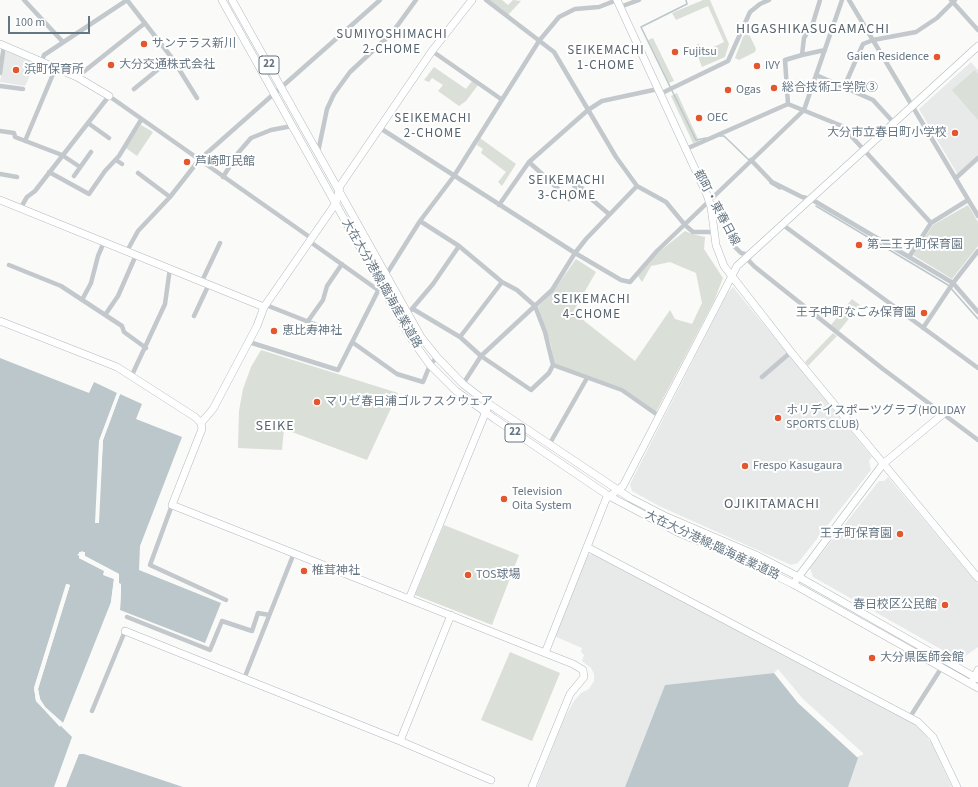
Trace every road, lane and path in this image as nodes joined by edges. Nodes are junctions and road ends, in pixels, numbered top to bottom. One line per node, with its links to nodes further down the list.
1 (24, 0): 20 (street)
2 (127, 0): 16 (street); 20 (street)
3 (222, 0): 38 (street, 大在大分港線;臨海産業道路 / 22)
4 (232, 0): 33 (street, 大在大分港線;臨海産業道路 / 22)
5 (380, 0): 33 (street)
6 (416, 0): 58 (street)
7 (472, 0): 24 (street)
8 (486, 0): 19 (street)
9 (639, 0): 15 (street)
10 (769, 0): 37 (street)
11 (820, 0): 25 (street)
12 (842, 0): 23 (street)
13 (850, 0): 18 (street)
14 (953, 1): 17 (street); 18 (street)
15 (618, 3): 19 (street); 37 (street, 都町・東春日線)
16 (145, 22): 26 (street); 31 (street)
17 (978, 30)
18 (873, 40): 34 (street); 43 (street)
19 (539, 41): 41 (street); 44 (street)
20 (63, 42): 27 (street)
21 (2, 44): 27 (street); 29 (street)
22 (978, 46): 43 (street)
23 (825, 50): 25 (street); 30 (street)
24 (432, 51): 41 (street); 50 (street)
25 (802, 55): 42 (street)
26 (172, 58): 35 (street); 40 (street)
27 (42, 61): 28 (street)
28 (56, 67): 31 (street); 53 (street)
29 (0, 73)
30 (816, 75): 34 (street); 45 (street)
31 (77, 77): 39 (street)
32 (0, 86): 36 (street)
33 (281, 87): 38 (street); 58 (street, 大在大分港線;臨海産業道路 / 22)
34 (844, 87): 48 (street)
35 (134, 88)
36 (23, 89)
37 (659, 92): 44 (street); 54 (street, 都町・東春日線)
38 (274, 94): 49 (street, 大在大分港線;臨海産業道路 / 22); 61 (street)
39 (109, 96): 46 (street); 47 (street)
40 (197, 98)
41 (501, 99): 70 (street)
42 (788, 104): 45 (street); 54 (street)
43 (912, 106): 48 (street); 73 (street)
44 (588, 110): 63 (street); 74 (street)
45 (804, 110): 55 (street); 62 (street)
46 (141, 120): 60 (street); 61 (street)
47 (88, 123): 52 (street); 57 (street)
48 (894, 123): 55 (street)
49 (292, 126): 72 (street); 81 (street, 大在大分港線;臨海産業道路 / 22)
50 (380, 128): 70 (street); 75 (street)
51 (0, 130): 53 (street)
52 (109, 138)
53 (25, 141): 57 (street)
54 (686, 149): 80 (street, 都町・東春日線)
55 (863, 151): 77 (street); 87 (street)
56 (91, 152): 65 (street)
57 (62, 154): 65 (street); 66 (street)
58 (317, 154): 75 (street, 大在大分港線;臨海産業道路 / 22)
59 (978, 158): 73 (street)
60 (116, 160): 64 (street); 66 (street)
61 (199, 160): 72 (street); 76 (street)
62 (751, 160): 77 (street); 80 (street)
63 (529, 162): 82 (street); 84 (street)
64 (122, 164)
65 (80, 167): 69 (street)
66 (49, 172): 83 (street)
67 (138, 173): 76 (street)
68 (0, 174): 71 (street)
69 (74, 176)
70 (454, 176): 82 (street); 86 (street)
71 (17, 177)
72 (223, 177): 91 (street)
73 (956, 178): 79 (street)
74 (637, 186): 84 (street); 88 (street)
75 (338, 190): 81 (street); 104 (street, 大在大分港線;臨海産業道路 / 22)
76 (170, 197): 95 (street)
77 (811, 199): 89 (street); 100 (street)
78 (0, 200): 83 (street)
79 (968, 200): 85 (street); 87 (street)
80 (710, 201): 88 (street); 90 (street); 99 (street, 都町・東春日線)
81 (336, 203): 91 (street); 110 (street, 大在大分港線;臨海産業道路 / 22)
82 (499, 205): 97 (street)
83 (20, 209): 92 (street)
84 (609, 214): 97 (street)
85 (978, 216)
86 (420, 221): 94 (street); 104 (street)
87 (931, 223): 100 (street)
88 (685, 225): 90 (street); 97 (street)
89 (783, 225): 99 (street); 121 (street)
90 (714, 232): 105 (street)
91 (310, 239): 101 (street); 112 (street)
92 (104, 242): 95 (street); 111 (street)
93 (220, 243): 106 (street)
94 (459, 246): 107 (street); 114 (street)
95 (127, 251): 98 (street)
96 (978, 251): 108 (street)
97 (575, 253): 113 (street)
98 (136, 255): 103 (street); 116 (street)
99 (749, 255): 105 (street); 138 (street, 都町・東春日線)
100 (908, 257): 108 (street)
101 (342, 264): 110 (street); 119 (street)
102 (9, 265): 111 (street)
103 (170, 268): 106 (street); 125 (street)
104 (386, 275): 114 (street, 大在大分港線;臨海産業道路 / 22)
105 (731, 277): 126 (street); 139 (street)
106 (202, 281): 109 (street)
107 (502, 282): 113 (street); 122 (street)
108 (953, 283): 115 (street); 121 (street)
109 (209, 284): 112 (street); 117 (street)
110 (380, 288): 124 (street); 129 (street, 大在大分港線;臨海産業道路 / 22)
111 (82, 300): 116 (street)
112 (265, 306): 119 (street); 123 (street)
113 (536, 306): 127 (street); 130 (street)
114 (410, 310): 122 (street); 128 (street, 大在大分港線;臨海産業道路 / 22)
115 (978, 312)
116 (105, 315): 125 (street)
117 (194, 316)
118 (0, 321): 132 (street)
119 (308, 322): 120 (street)
120 (319, 326)
121 (923, 328): 131 (street)
122 (460, 338): 127 (street)
123 (249, 342): 124 (street); 140 (street)
124 (352, 342): 129 (street)
125 (146, 348): 132 (street)
126 (791, 352): 133 (street); 143 (street)
127 (481, 356): 130 (street); 135 (street)
128 (437, 358): 129 (street); 135 (street, 大在大分港線;臨海産業道路 / 22)
129 (430, 364): 137 (street, 大在大分港線;臨海産業道路 / 22)
130 (553, 365): 134 (street)
131 (978, 368)
132 (132, 375): 140 (street)
133 (762, 377)
134 (587, 378): 139 (street); 142 (street)
135 (463, 384): 136 (street, 大在大分港線;臨海産業道路 / 22)
136 (489, 404): 137 (street); 142 (street, 大在大分港線;臨海産業道路 / 22)
137 (485, 412): 145 (street, 大在大分港線;臨海産業道路 / 22); 152 (street)
138 (942, 414): 141 (street, 都町・東春日線); 143 (street)
139 (659, 416): 144 (street)
140 (201, 423): 146 (street)
141 (978, 440)
142 (549, 445): 144 (street, 大在大分港線;臨海産業道路 / 22)
143 (883, 464): 149 (street); 150 (street)
144 (618, 491): 145 (street); 149 (street, 大在大分港線;臨海産業道路 / 22)
145 (609, 496): 147 (street); 151 (street, 大在大分港線;臨海産業道路 / 22)
146 (172, 504): 148 (street); 153 (street)
147 (587, 547): 158 (street); 164 (street)
148 (294, 553): 152 (street); 154 (street)
149 (797, 576): 151 (street); 160 (street, 大在大分港線;臨海産業道路 / 22)
150 (978, 578)
151 (792, 584): 159 (street, 大在大分港線;臨海産業道路 / 22)
152 (409, 599): 155 (street)
153 (226, 600)
154 (269, 615): 156 (street); 161 (street)
155 (451, 616): 158 (street); 165 (street)
156 (127, 617)
157 (125, 631): 161 (street); 163 (street)
158 (545, 653): 167 (street)
159 (942, 667): 160 (street, 大在大分港線;臨海産業道路 / 22); 164 (street)
160 (975, 677): 162 (street, 大在大分港線;臨海産業道路 / 22)
161 (244, 679): 165 (street)
162 (978, 688)
163 (92, 711)
164 (910, 717): 168 (street)
165 (400, 741): 166 (street)
166 (491, 780)
167 (532, 787)
168 (957, 787)

